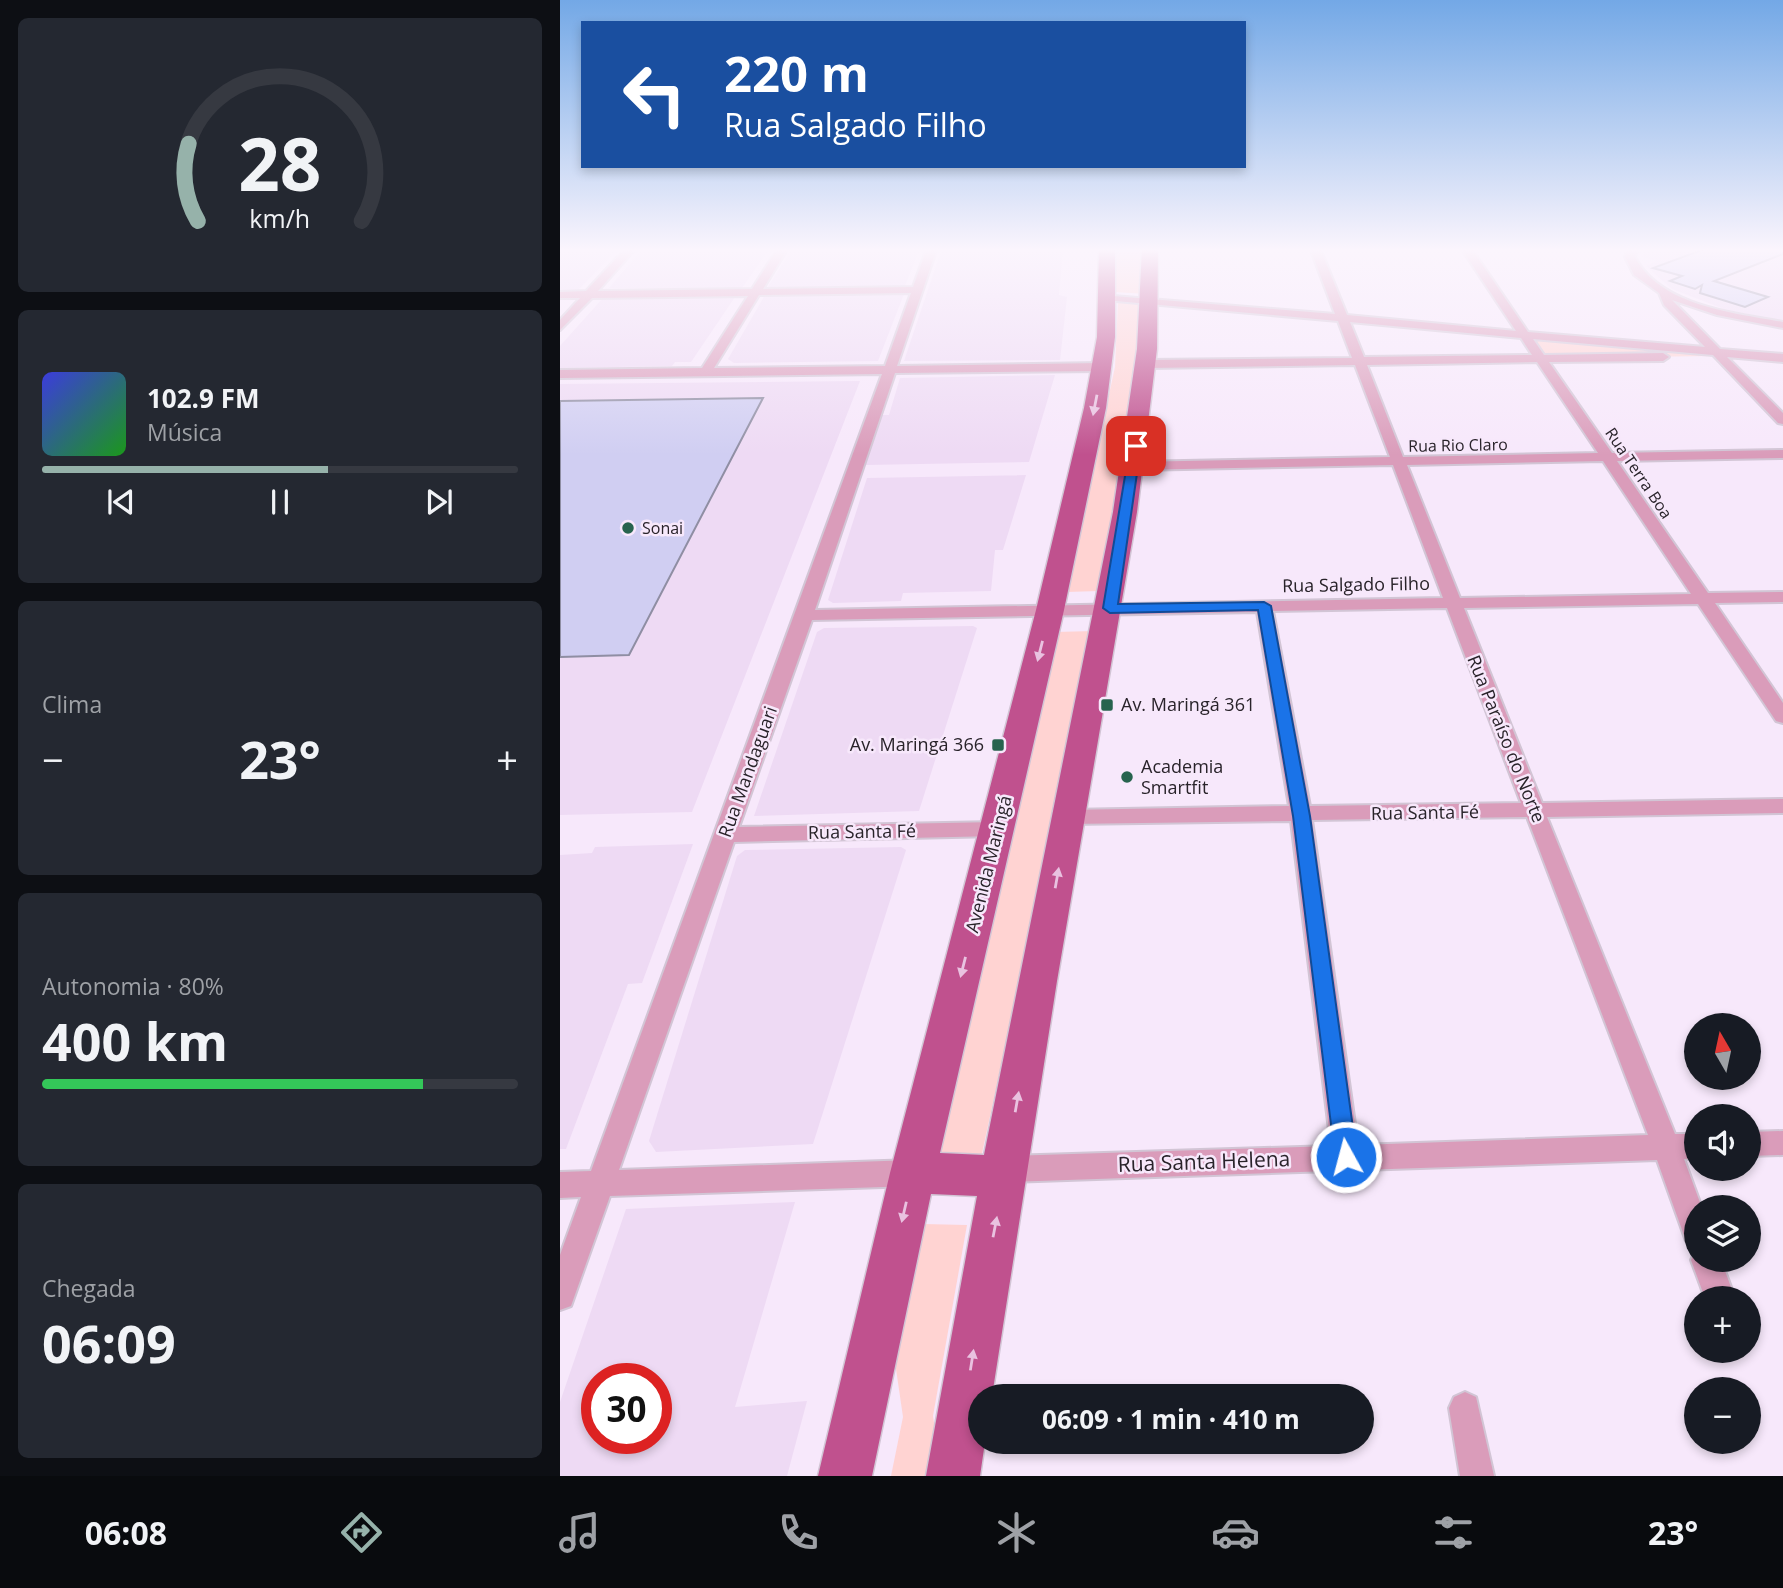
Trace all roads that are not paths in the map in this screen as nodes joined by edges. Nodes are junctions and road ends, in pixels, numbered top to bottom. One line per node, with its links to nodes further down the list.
1 (1342, 316): 15 (street, Rua Paraíso do Norte)
2 (740, 317): 19 (street)
3 (909, 317): 18 (street, Rua Mandaguari)
4 (1114, 317): 17 (main road, Avenida Maringá)
5 (1151, 317): 16 (main road)
6 (1351, 317): 11 (street)
7 (1513, 317): 11 (street, Rua Terra Boa)
8 (1682, 317): 12 (street)
9 (1744, 317): 10 (street)
10 (1783, 325)
11 (1524, 333): 12 (street); 13 (street, Rua Terra Boa)
12 (1717, 353): 13 (street); 14 (street); 21 (street)
13 (1541, 358): 15 (street); 23 (street, Rua Terra Boa)
14 (1783, 358)
15 (1360, 361): 16 (street); 24 (street, Rua Paraíso do Norte)
16 (1147, 364): 25 (main road)
17 (1103, 367): 18 (street); 31 (main road, Avenida Maringá, one-way to 31)
18 (889, 370): 19 (street); 32 (street, Rua Mandaguari)
19 (706, 372): 20 (street)
20 (560, 374)
21 (1783, 420)
22 (1783, 454): 23 (street, Rua Rio Claro)
23 (1609, 459): 24 (street, Rua Rio Claro); 27 (street, Rua Terra Boa)
24 (1400, 463): 25 (street, Rua Rio Claro); 28 (street, Rua Paraíso do Norte)
25 (1134, 466): 30 (main road)
26 (1783, 597): 27 (street, Rua Salgado Filho)
27 (1703, 598): 28 (street, Rua Salgado Filho); 33 (street, Rua Terra Boa)
28 (1452, 602): 29 (street, Rua Salgado Filho); 35 (street, Rua Paraíso do Norte)
29 (1264, 606): 30 (street, Rua Salgado Filho); 36 (street)
30 (1110, 608): 31 (street, Rua Salgado Filho); 37 (main road)
31 (1050, 610): 32 (street, Rua Salgado Filho); 38 (main road, Avenida Maringá, one-way to 38)
32 (805, 615): 39 (street, Rua Mandaguari)
33 (1783, 717)
34 (1783, 806): 35 (street, Rua Santa Fé)
35 (1535, 811): 36 (street, Rua Santa Fé); 43 (street, Rua Paraíso do Norte)
36 (1301, 816): 37 (street, Rua Santa Fé); 44 (street)
37 (1068, 817): 46 (main road, one-way to 37)
38 (997, 829): 39 (street, Rua Santa Fé); 45 (main road, Avenida Maringá, one-way to 45)
39 (726, 835): 47 (street, Rua Mandaguari)
40 (1783, 1143): 41 (street)
41 (1761, 1144)
42 (1684, 1146): 43 (street, Rua Santa Helena)
43 (1666, 1147): 44 (street, Rua Santa Helena); 49 (street, Rua Paraíso do Norte)
44 (1346, 1157): 46 (street, Rua Santa Helena)
45 (913, 1173): 46 (main road); 47 (street); 52 (main road, Avenida Maringá, one-way to 52)
46 (1005, 1173): 53 (main road, one-way to 46)
47 (598, 1184): 48 (street); 50 (street, Rua Mandaguari)
48 (560, 1185)
49 (1684, 1197)
50 (560, 1295)
51 (1465, 1408): 54 (street)
52 (845, 1476)
53 (953, 1476)
54 (1477, 1476)

